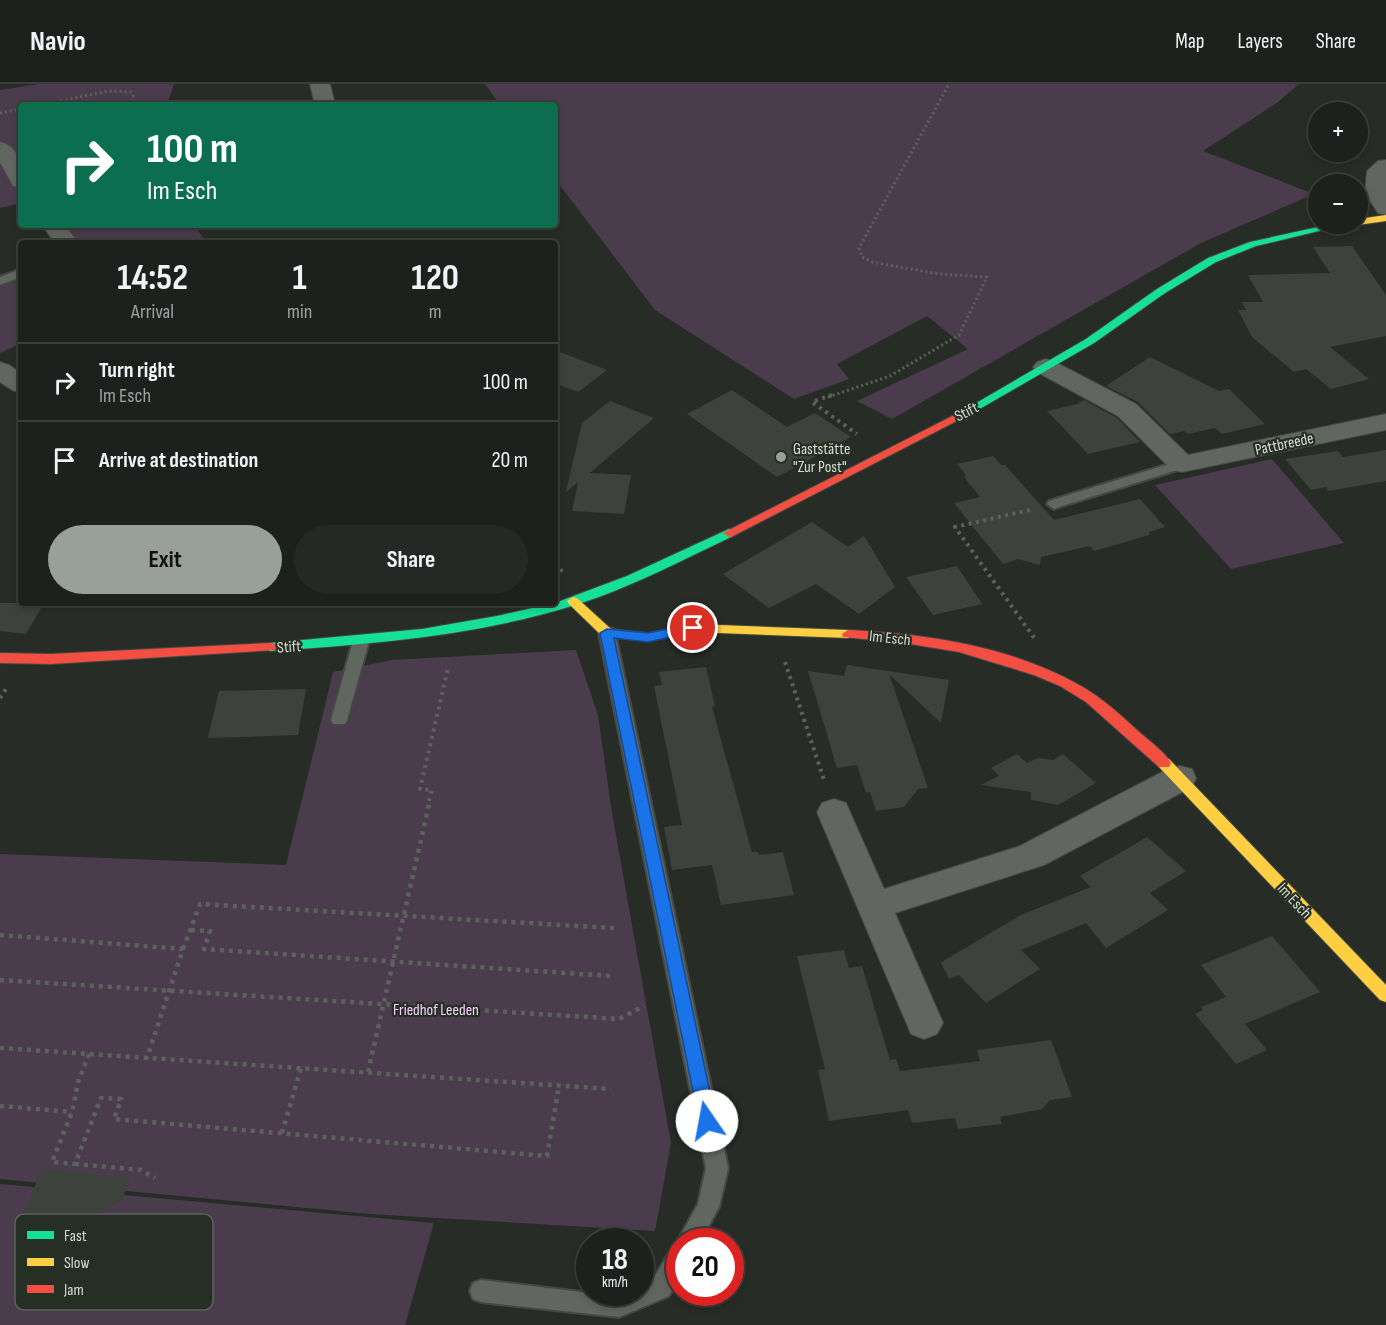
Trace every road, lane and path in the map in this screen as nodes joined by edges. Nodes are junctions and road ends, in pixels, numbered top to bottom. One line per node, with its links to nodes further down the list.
1 (320, 84): 5 (street)
2 (949, 84): 21 (path)
3 (55, 102): 4 (path)
4 (133, 102)
5 (324, 102)
6 (18, 110): 7 (path)
7 (0, 113)
8 (0, 148): 10 (street)
9 (1386, 166): 11 (street)
10 (18, 176)
11 (1386, 208)
12 (1386, 218): 13 (main road)
13 (1368, 221)
14 (1308, 231): 17 (main road, Stift)
15 (18, 274): 16 (lane)
16 (0, 281)
17 (1046, 367): 21 (main road, Stift); 22 (street)
18 (0, 370): 19 (street)
19 (18, 383)
20 (1386, 422): 22 (street, Pattbreede)
21 (883, 453): 24 (main road, Stift)
22 (1182, 464): 23 (lane, Pattbreede)
23 (1054, 504): 32 (path)
24 (579, 599): 25 (main road, Stift); 28 (main road)
25 (558, 605)
26 (555, 606): 29 (main road, Stift)
27 (775, 630): 28 (main road, Im Esch); 32 (main road, Im Esch); 35 (path)
28 (607, 633): 62 (lane)
29 (361, 641): 30 (main road, Stift); 33 (lane)
30 (0, 658)
31 (448, 668): 37 (path)
32 (1066, 684): 34 (main road, Im Esch)
33 (339, 720)
34 (1180, 778): 36 (street); 46 (main road, Im Esch)
35 (834, 812): 36 (street)
36 (874, 906): 49 (street)
37 (404, 916): 38 (path); 39 (path); 42 (path)
38 (614, 928)
39 (190, 930): 41 (path); 42 (path)
40 (0, 935): 41 (path)
41 (183, 949): 45 (path)
42 (393, 961): 43 (path); 47 (path)
43 (611, 976)
44 (0, 980): 45 (path)
45 (170, 990): 47 (path); 52 (path)
46 (1386, 995)
47 (383, 1004): 48 (path); 54 (path)
48 (644, 1006)
49 (924, 1023)
50 (0, 1048): 51 (path)
51 (89, 1054): 52 (path); 58 (path)
52 (147, 1058): 53 (path)
53 (301, 1068): 54 (path); 59 (path)
54 (368, 1072): 55 (path)
55 (559, 1085): 56 (path); 59 (path)
56 (611, 1089)
57 (0, 1106): 58 (path)
58 (72, 1112): 60 (path)
59 (282, 1133): 60 (path)
60 (75, 1164): 61 (path)
61 (154, 1178)
62 (696, 1228)
63 (666, 1280): 64 (lane)
64 (481, 1291)

